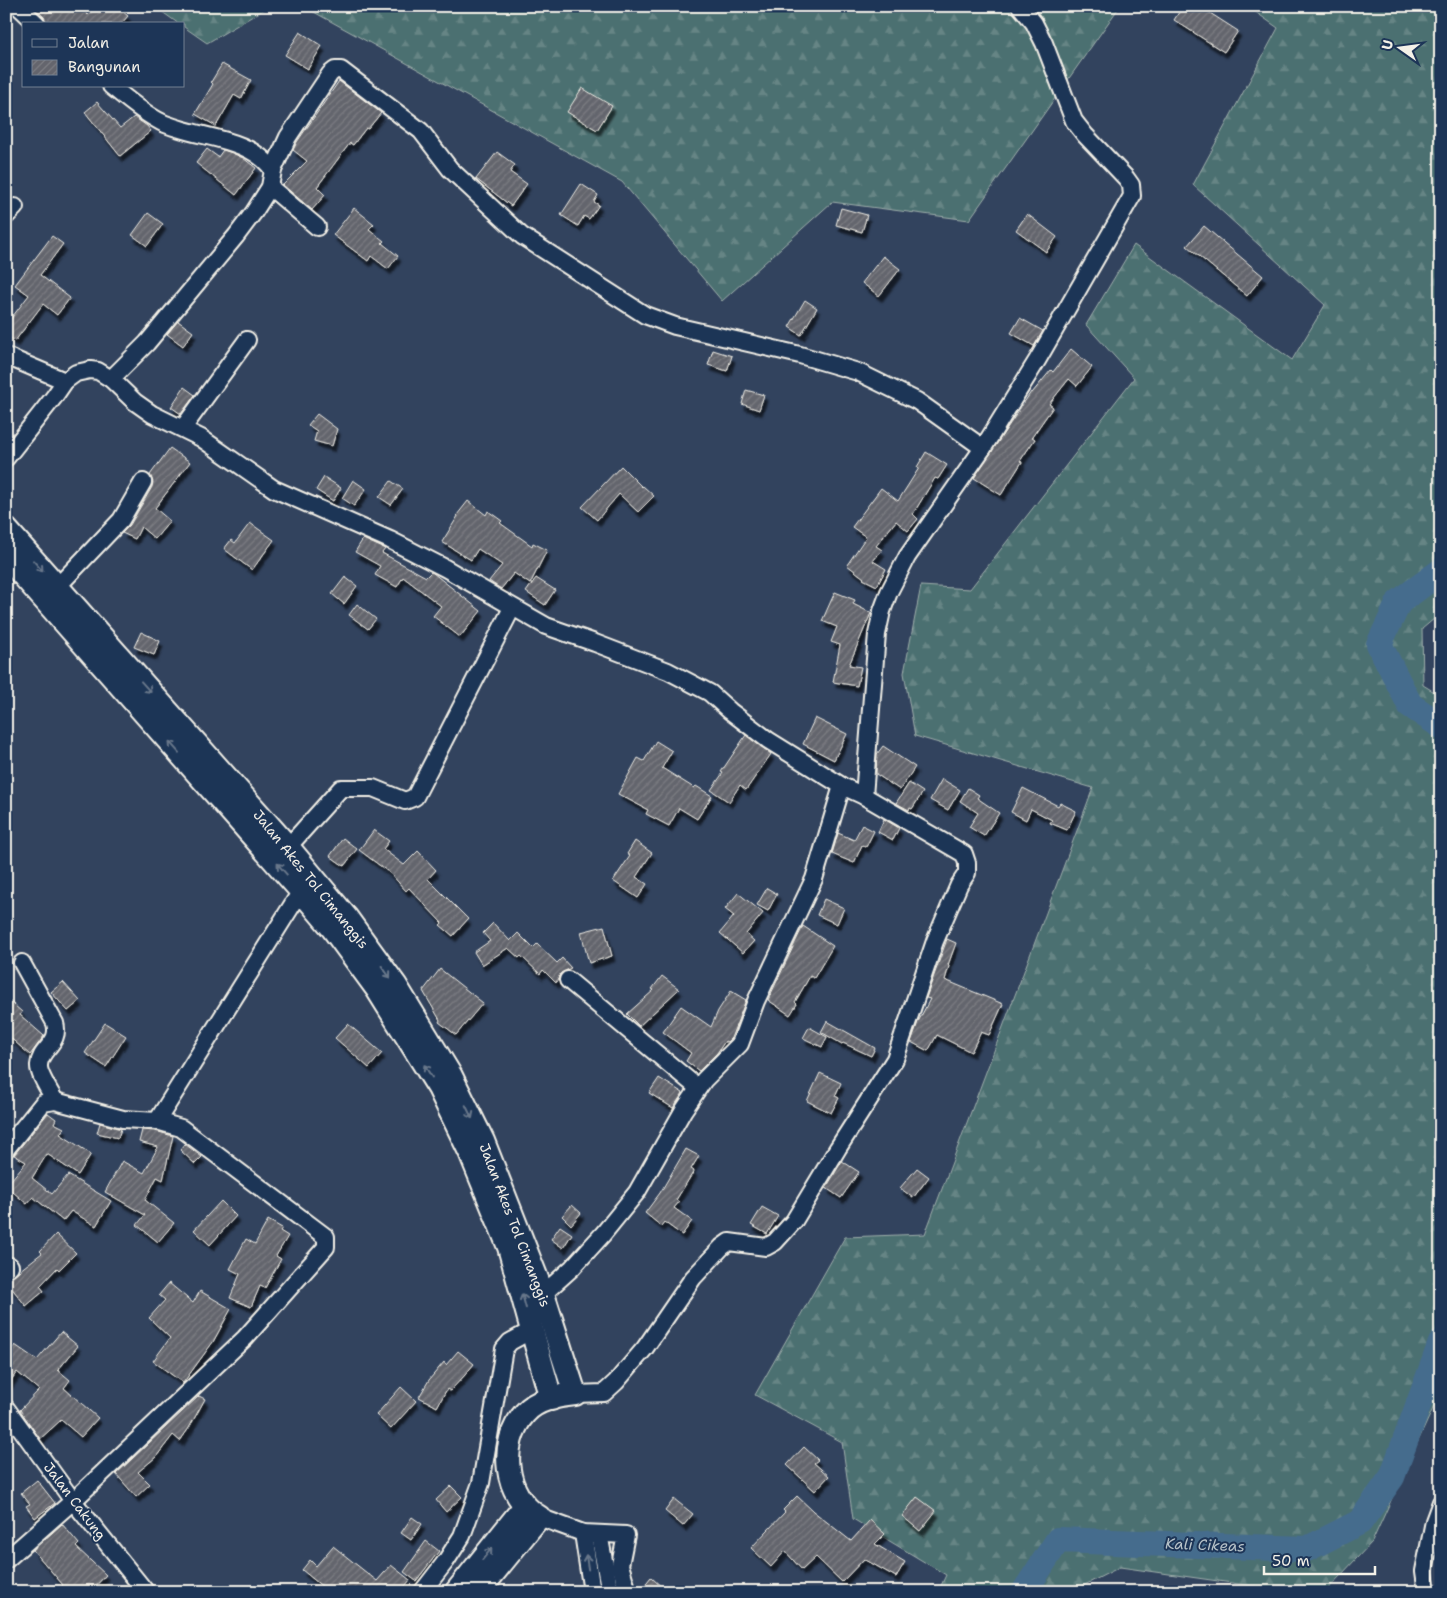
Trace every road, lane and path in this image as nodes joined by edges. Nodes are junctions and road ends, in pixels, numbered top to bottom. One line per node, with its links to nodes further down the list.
1 (18, 6): 3 (street)
2 (1020, 6): 13 (street)
3 (35, 22)
4 (114, 88): 5 (street)
5 (273, 170): 6 (street); 13 (street)
6 (270, 188): 7 (street); 10 (street)
7 (317, 227)
8 (247, 340): 12 (street)
9 (6, 356): 11 (street)
10 (111, 379): 11 (street); 12 (street)
11 (65, 381): 14 (street)
12 (183, 428): 19 (street)
13 (983, 448): 21 (street)
14 (6, 458)
15 (143, 482): 18 (street)
16 (6, 529): 18 (main road, Jalan Akes Tol Cimanggis, one-way to 18)
17 (6, 556): 23 (main road, Jalan Akes Tol Cimanggis, one-way to 17)
18 (57, 587): 22 (main road, Jalan Akes Tol Cimanggis, one-way to 22)
19 (512, 608): 20 (street); 22 (street)
20 (842, 786): 21 (street); 27 (street)
21 (864, 796): 33 (street)
22 (288, 847): 24 (main road, Jalan Akes Tol Cimanggis)
23 (301, 891): 24 (main road, Jalan Akes Tol Cimanggis); 29 (street)
24 (339, 923): 31 (main road, Jalan Akes Tol Cimanggis, one-way to 31); 32 (main road, Jalan Akes Tol Cimanggis, one-way to 24)
25 (22, 963): 28 (street)
26 (568, 980): 27 (street)
27 (698, 1088): 31 (street)
28 (56, 1101): 29 (street); 30 (street)
29 (156, 1122): 36 (street)
30 (6, 1149)
31 (543, 1294): 33 (main road, Jalan Akes Tol Cimanggis)
32 (532, 1330): 34 (main road, Jalan Akes Tol Cimanggis); 43 (street)
33 (575, 1394): 34 (main road)
34 (551, 1399): 38 (main road)
35 (6, 1408): 36 (street, Jalan Cakung)
36 (73, 1501): 41 (street); 42 (street, Jalan Cakung)
37 (1441, 1502): 49 (street)
38 (532, 1512): 39 (street); 44 (main road, one-way to 38); 45 (main road)
39 (582, 1533): 40 (street); 46 (street, one-way to 39)
40 (600, 1534): 47 (street); 48 (street)
41 (6, 1560)
42 (146, 1592)
43 (422, 1592)
44 (456, 1592)
45 (478, 1592)
46 (592, 1592)
47 (610, 1592)
48 (628, 1592)
49 (1427, 1592)

